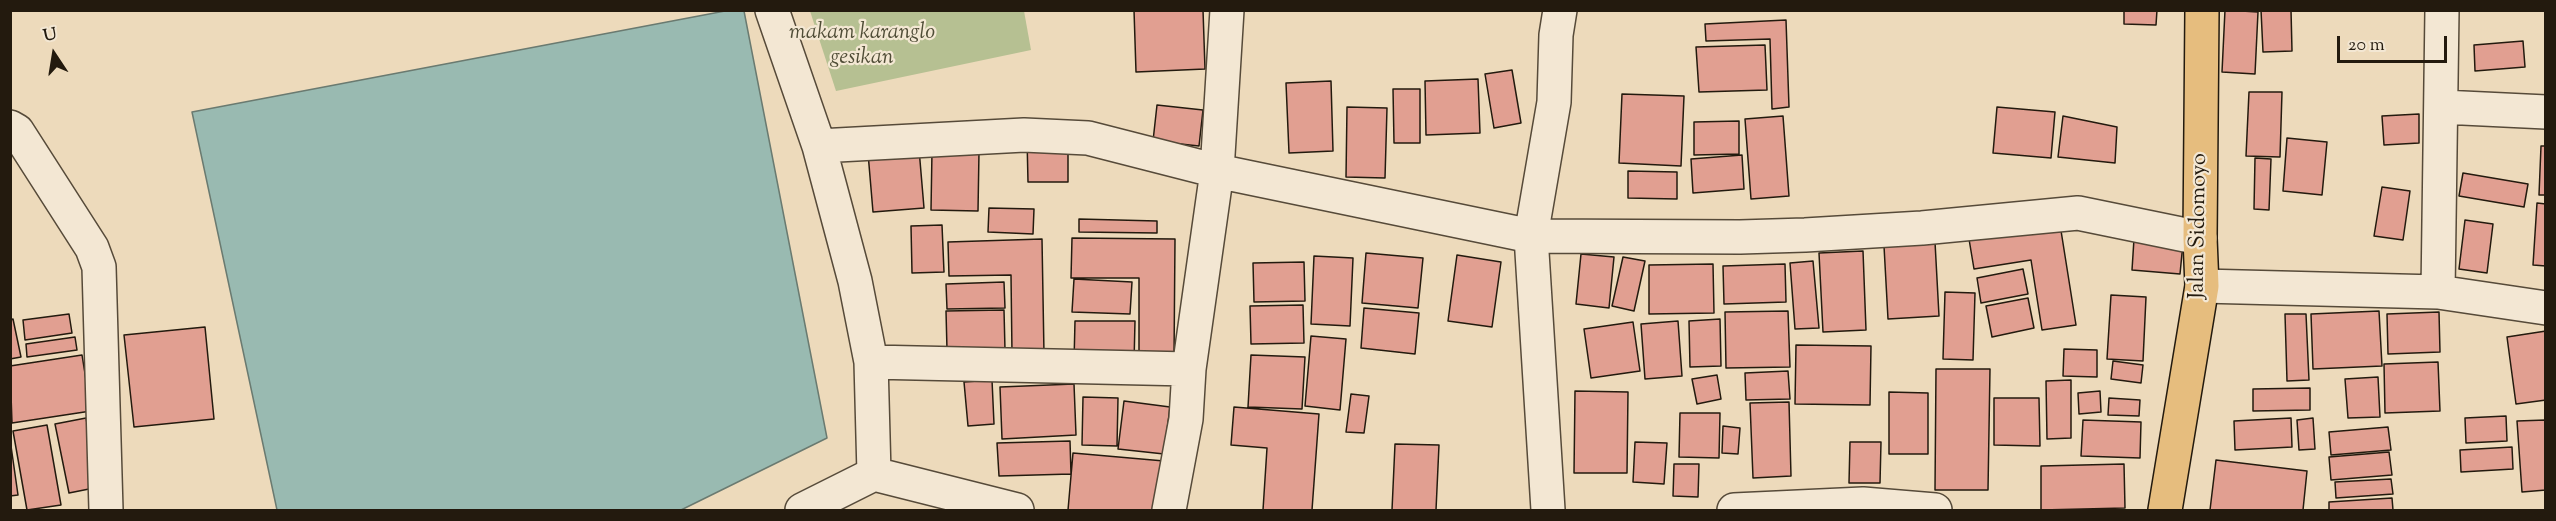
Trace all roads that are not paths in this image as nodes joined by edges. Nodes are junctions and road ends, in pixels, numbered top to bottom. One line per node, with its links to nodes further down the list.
1 (772, 10): 9 (street)
2 (1227, 10): 10 (street)
3 (1560, 10): 11 (street)
4 (2202, 10): 12 (main road, Jalan Sidomoyo)
5 (2442, 10): 6 (street)
6 (2442, 107): 7 (street); 14 (street)
7 (2546, 112)
8 (10, 127): 19 (street)
9 (819, 146): 10 (street); 16 (street)
10 (1217, 171): 11 (street); 17 (street)
11 (1531, 236): 12 (street); 23 (street)
12 (2200, 238): 13 (main road, Jalan Sidomoyo)
13 (2202, 286): 14 (street); 26 (main road, Jalan Sidomoyo)
14 (2439, 292): 15 (street)
15 (2546, 308)
16 (871, 362): 17 (street); 18 (street)
17 (1189, 369): 22 (street)
18 (874, 474): 20 (street); 21 (street)
19 (106, 510)
20 (802, 510)
21 (1017, 510)
22 (1169, 510)
23 (1548, 510)
24 (1734, 510): 25 (street)
25 (1935, 510)
26 (2165, 510)

